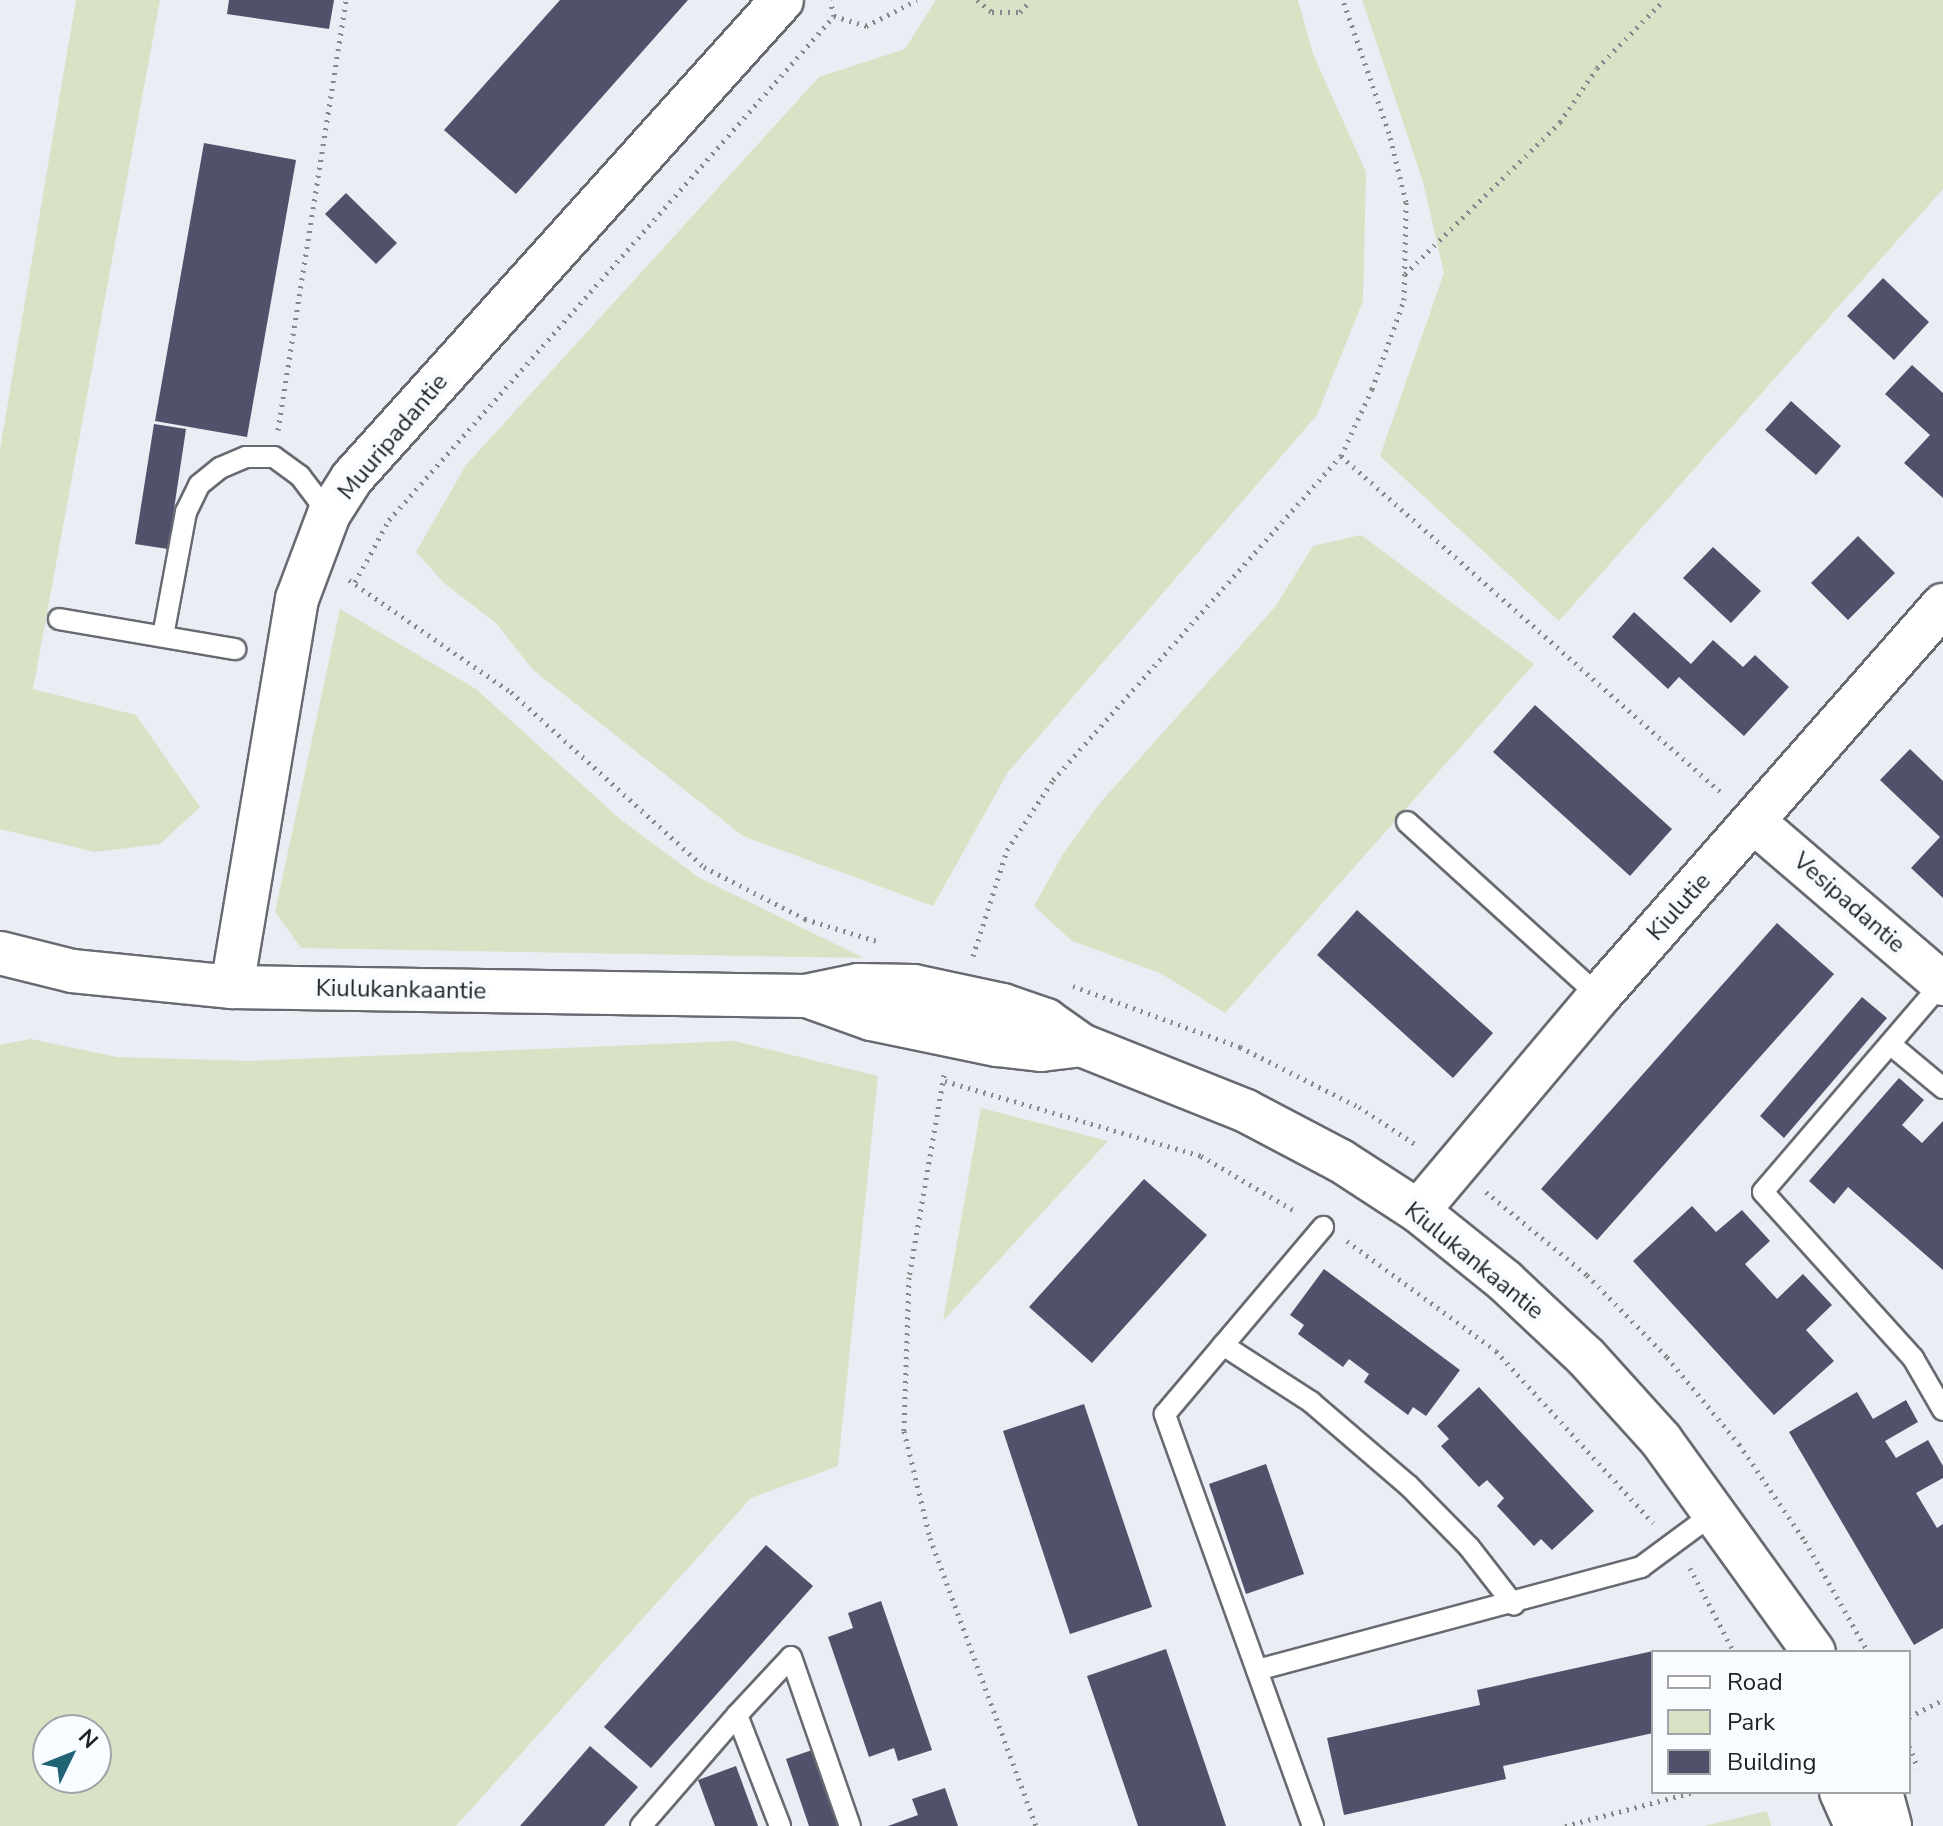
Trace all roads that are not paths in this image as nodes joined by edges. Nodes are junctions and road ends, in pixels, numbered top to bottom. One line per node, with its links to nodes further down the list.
1 (770, 4): 2 (street, Muuripadantie)
2 (329, 514): 5 (lane); 11 (street, Muuripadantie)
3 (1943, 605): 8 (street, Kiulutie)
4 (59, 619): 5 (lane)
5 (163, 636): 6 (lane)
6 (235, 649)
7 (1407, 822): 13 (lane)
8 (1754, 822): 10 (street, Vesipadantie); 13 (street, Kiulutie)
9 (0, 953): 11 (street, Kiulukankaantie)
10 (1942, 983): 14 (lane)
11 (232, 987): 12 (street, Kiulukankaantie)
12 (805, 996): 15 (street, Kiulukankaantie); 15 (street, Kiulukankaantie)
13 (1599, 996): 17 (street, Kiulutie)
14 (1890, 1044): 16 (lane); 20 (lane)
15 (1081, 1045): 17 (street, Kiulukankaantie)
16 (1943, 1088)
17 (1418, 1211): 21 (street, Kiulukankaantie)
18 (1323, 1227): 19 (lane)
19 (1223, 1345): 23 (lane); 26 (lane)
20 (1943, 1410)
21 (1717, 1511): 22 (street, Kiulukankaantie); 23 (lane)
22 (1771, 1597): 24 (street, Kiulukankaantie); 25 (street, Kiulukankaantie)
23 (1514, 1605): 26 (lane)
24 (1786, 1650)
25 (1812, 1650)
26 (1257, 1670): 33 (lane)
27 (737, 1715): 30 (lane); 31 (lane); 32 (lane)
28 (1842, 1794): 34 (street)
29 (1882, 1794): 35 (street)
30 (641, 1826)
31 (780, 1826)
32 (850, 1826)
33 (1313, 1826)
34 (1856, 1826)
35 (1890, 1826)

